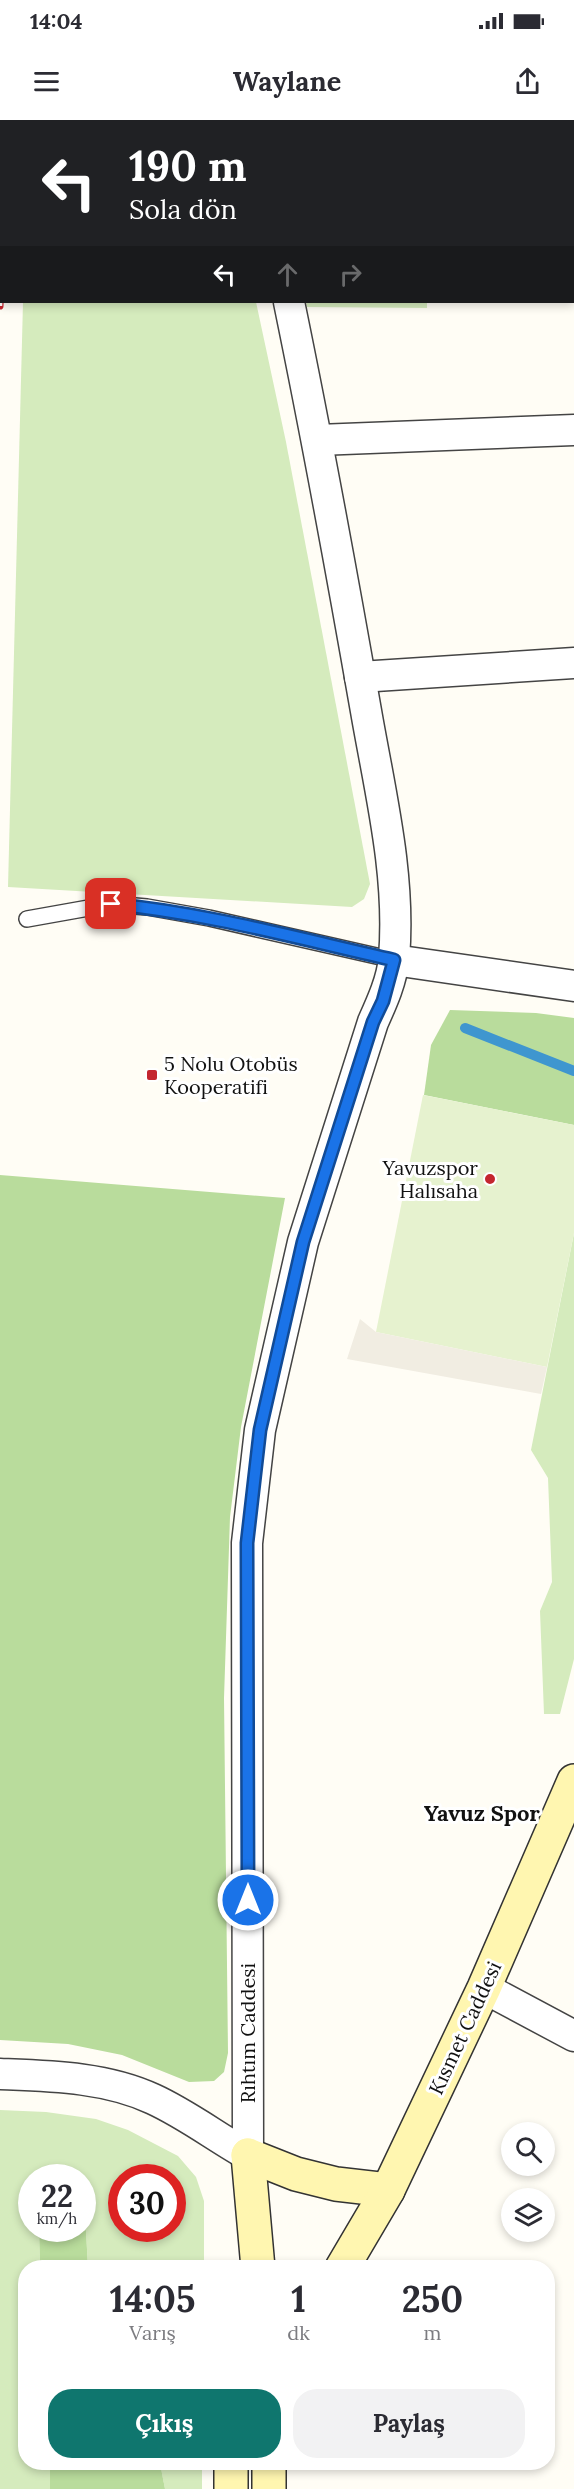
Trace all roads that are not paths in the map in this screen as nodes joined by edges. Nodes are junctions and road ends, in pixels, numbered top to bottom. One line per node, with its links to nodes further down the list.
1 (289, 303): 3 (street, Rıhtım Caddesi)
2 (574, 430): 3 (street)
3 (318, 440): 5 (street, Rıhtım Caddesi)
4 (574, 663): 5 (street)
5 (360, 677): 7 (street, Rıhtım Caddesi)
6 (27, 920): 7 (lane)
7 (394, 960): 8 (street); 13 (street, Rıhtım Caddesi)
8 (574, 986)
9 (574, 1781): 10 (main road, Kısmet Caddesi)
10 (484, 1988): 11 (street); 14 (main road, Kısmet Caddesi)
11 (574, 2036)
12 (0, 2074): 13 (street)
13 (248, 2155): 14 (main road); 15 (main road, Rıhtım Caddesi); 16 (main road, Rıhtım Caddesi)
14 (388, 2190): 17 (main road, Kısmet Caddesi)
15 (242, 2260)
16 (257, 2260)
17 (347, 2260)
18 (231, 2470): 20 (main road)
19 (269, 2470): 21 (main road)
20 (231, 2489)
21 (269, 2489)

